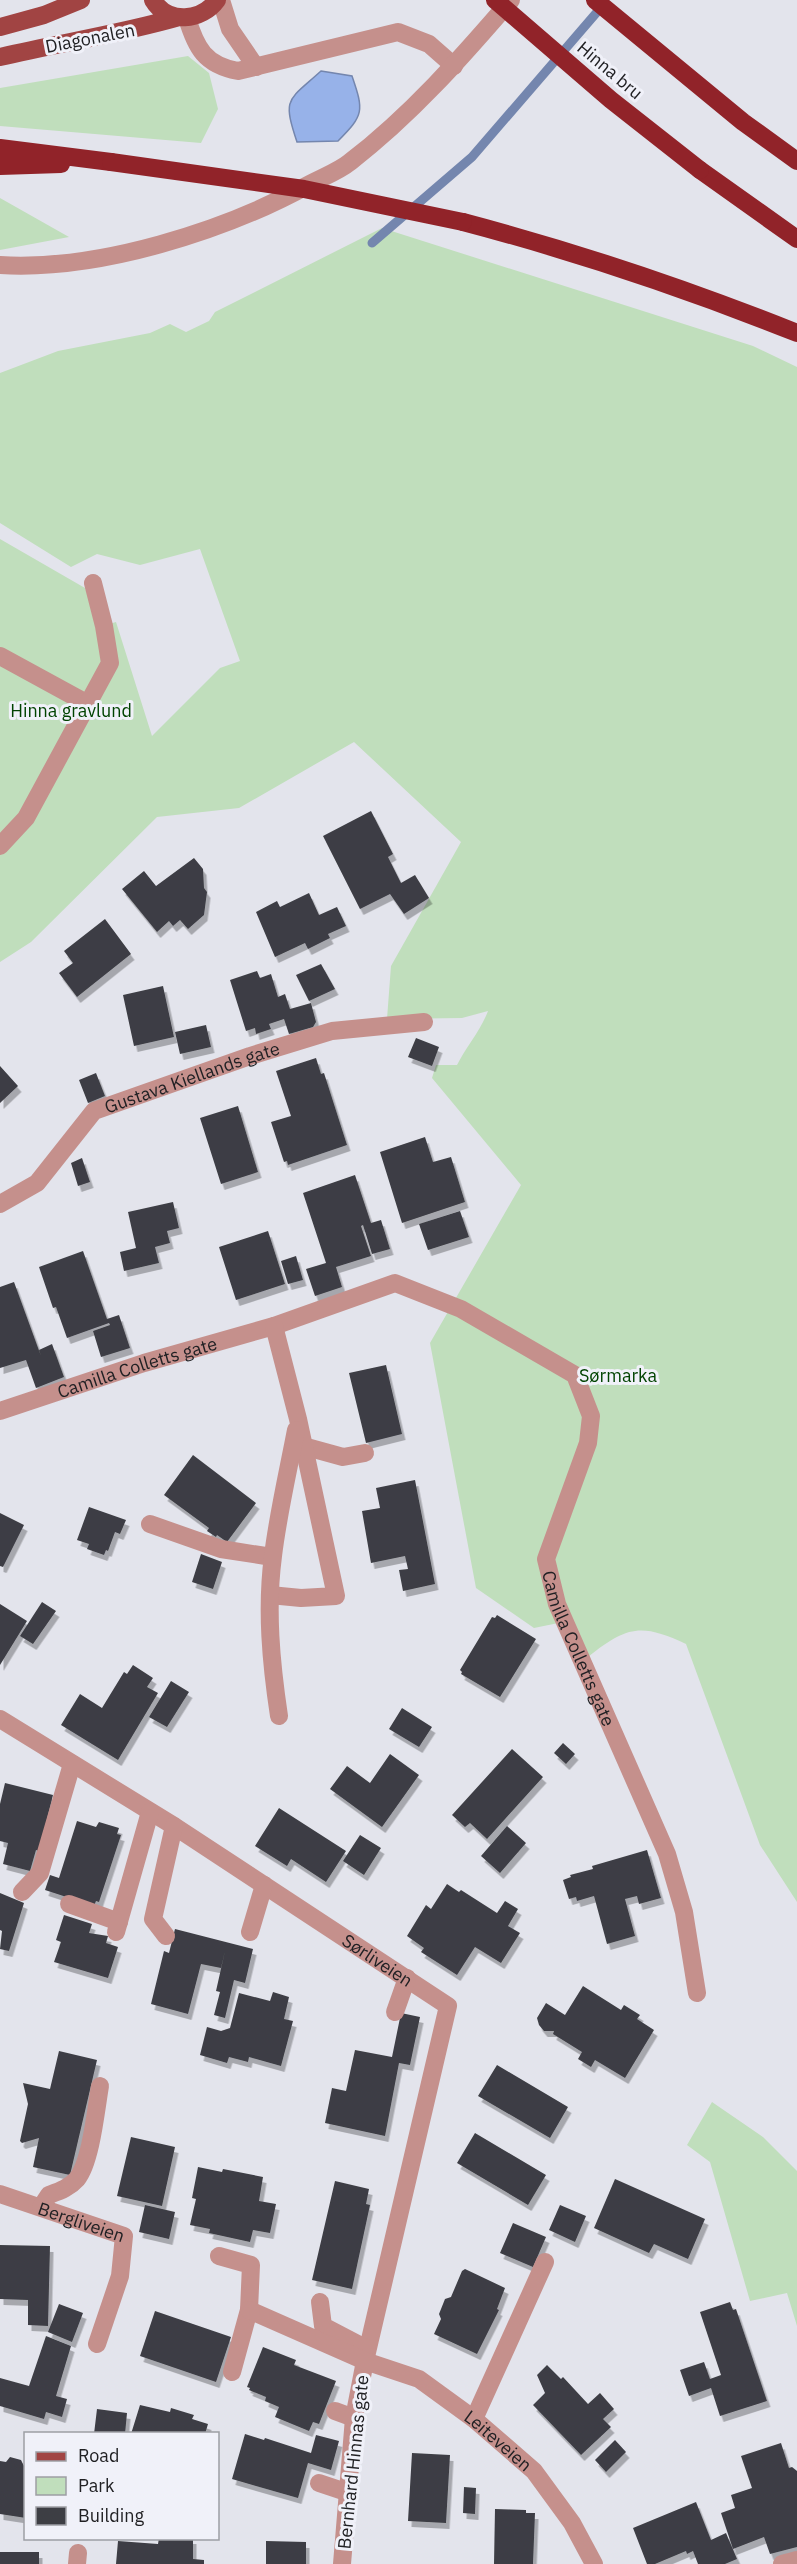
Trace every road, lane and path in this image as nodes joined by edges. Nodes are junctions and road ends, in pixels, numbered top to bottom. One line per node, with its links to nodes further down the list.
1 (81, 0): 8 (main road, Diagonalen)
2 (153, 0): 7 (main road)
3 (219, 0): 7 (main road, Diagonalen); 11 (street)
4 (495, 0): 16 (highway, Hinna bru, bridge)
5 (511, 0): 10 (street)
6 (595, 0): 13 (highway)
7 (183, 17): 9 (main road, Diagonalen); 11 (street)
8 (0, 27)
9 (0, 57)
10 (454, 66): 11 (street); 17 (street)
11 (256, 67)
12 (0, 148): 14 (highway)
13 (797, 161)
14 (111, 162): 15 (highway); 18 (highway, bridge)
15 (0, 166)
16 (797, 239)
17 (0, 265)
18 (797, 333)
19 (93, 583): 21 (street)
20 (0, 656): 21 (street)
21 (88, 704): 22 (street)
22 (0, 846)
23 (424, 1022): 24 (street, Gustava Kiellands gate)
24 (0, 1204)
25 (274, 1326): 26 (street, Camilla Colletts gate); 27 (street); 44 (street, Camilla Colletts gate)
26 (0, 1411)
27 (298, 1419): 28 (street); 31 (street)
28 (303, 1446): 29 (street); 32 (street)
29 (366, 1453)
30 (150, 1524): 31 (street)
31 (272, 1557): 32 (street)
32 (270, 1595): 33 (street)
33 (279, 1716)
34 (0, 1721): 35 (street, Sørliveien)
35 (72, 1764): 36 (street, Sørliveien); 39 (street)
36 (150, 1812): 37 (street, Sørliveien); 40 (street)
37 (174, 1826): 38 (street, Sørliveien); 42 (street)
38 (264, 1885): 41 (street); 43 (street, Sørliveien)
39 (22, 1892)
40 (69, 1904)
41 (250, 1932)
42 (166, 1936)
43 (407, 1978): 45 (street); 54 (street, Sørliveien)
44 (698, 1993)
45 (395, 2012)
46 (100, 2086): 48 (street)
47 (0, 2194): 48 (street, Bergliveien)
48 (41, 2207): 53 (street, Bergliveien)
49 (219, 2256): 52 (street)
50 (545, 2262): 58 (street)
51 (320, 2302): 54 (street)
52 (249, 2310): 54 (street); 55 (street)
53 (97, 2344)
54 (366, 2355): 57 (street, Bernhard Hinnas gate); 58 (street, Leiteveien)
55 (232, 2372)
56 (335, 2411): 57 (street)
57 (354, 2418): 60 (street, Bernhard Hinnas gate)
58 (474, 2419): 63 (street, Leiteveien)
59 (319, 2483): 60 (street)
60 (346, 2492): 62 (street, Bernhard Hinnas gate)
61 (797, 2560): 64 (street)
62 (342, 2564)
63 (594, 2564)
64 (782, 2564)

